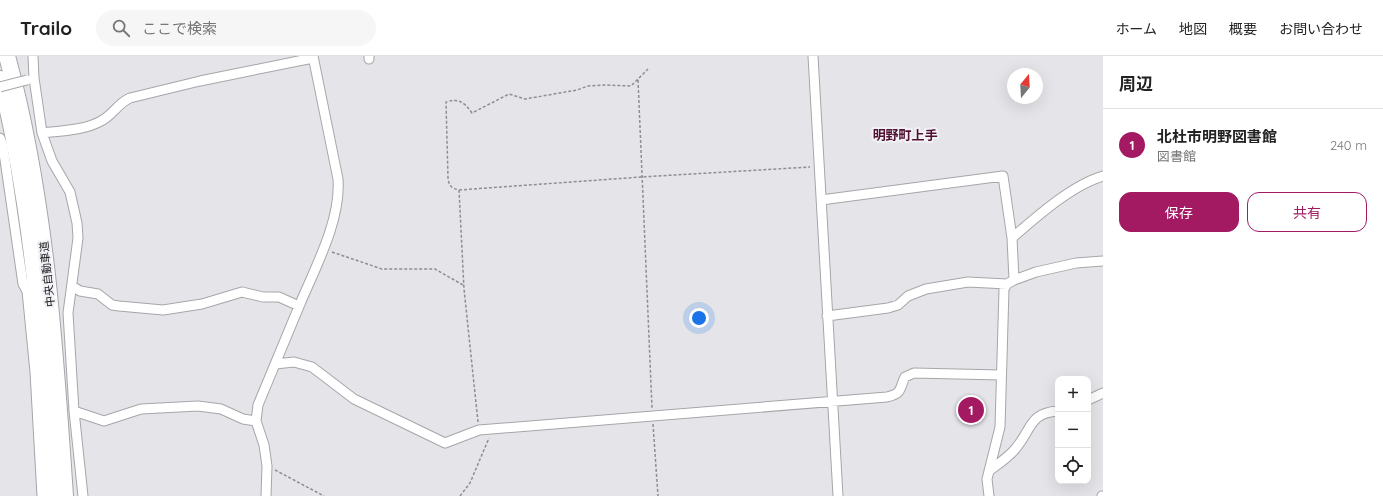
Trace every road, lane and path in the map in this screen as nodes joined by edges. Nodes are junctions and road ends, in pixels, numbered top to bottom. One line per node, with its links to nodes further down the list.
1 (7, 56): 40 (highway, 中央自動車道)
2 (33, 56): 7 (street)
3 (812, 56): 12 (street)
4 (313, 57): 10 (street); 18 (street)
5 (648, 69): 8 (path)
6 (0, 79): 39 (highway, 中央自動車道)
7 (30, 79): 9 (street, bridge); 10 (street)
8 (638, 80): 14 (path); 15 (path)
9 (0, 87)
10 (42, 133): 21 (street)
11 (0, 138): 38 (street)
12 (819, 166): 14 (path); 16 (street)
13 (1103, 176): 17 (street)
14 (641, 177): 15 (path); 32 (path)
15 (459, 190): 22 (path)
16 (821, 200): 17 (street); 24 (street)
17 (1012, 238): 20 (street)
18 (323, 249): 22 (path); 23 (street)
19 (1103, 261): 20 (street)
20 (1011, 282): 24 (street); 26 (street)
21 (72, 286): 23 (street); 30 (street)
22 (464, 286): 35 (path)
23 (299, 306): 25 (street)
24 (827, 316): 29 (street)
25 (275, 364): 33 (street); 35 (street)
26 (1001, 375): 29 (street); 37 (street)
27 (1103, 393): 28 (street)
28 (1091, 399)
29 (832, 401): 32 (street); 46 (street)
30 (74, 411): 33 (street); 41 (street)
31 (1055, 411): 37 (street)
32 (652, 416): 34 (street); 45 (path)
33 (256, 422): 36 (street)
34 (492, 429): 35 (street); 44 (path)
35 (479, 430)
36 (267, 466): 42 (street); 43 (path)
37 (990, 471): 47 (street)
38 (42, 496)
39 (53, 496)
40 (65, 496)
41 (83, 496)
42 (266, 496)
43 (324, 496)
44 (460, 496)
45 (658, 496)
46 (838, 496)
47 (989, 496)

